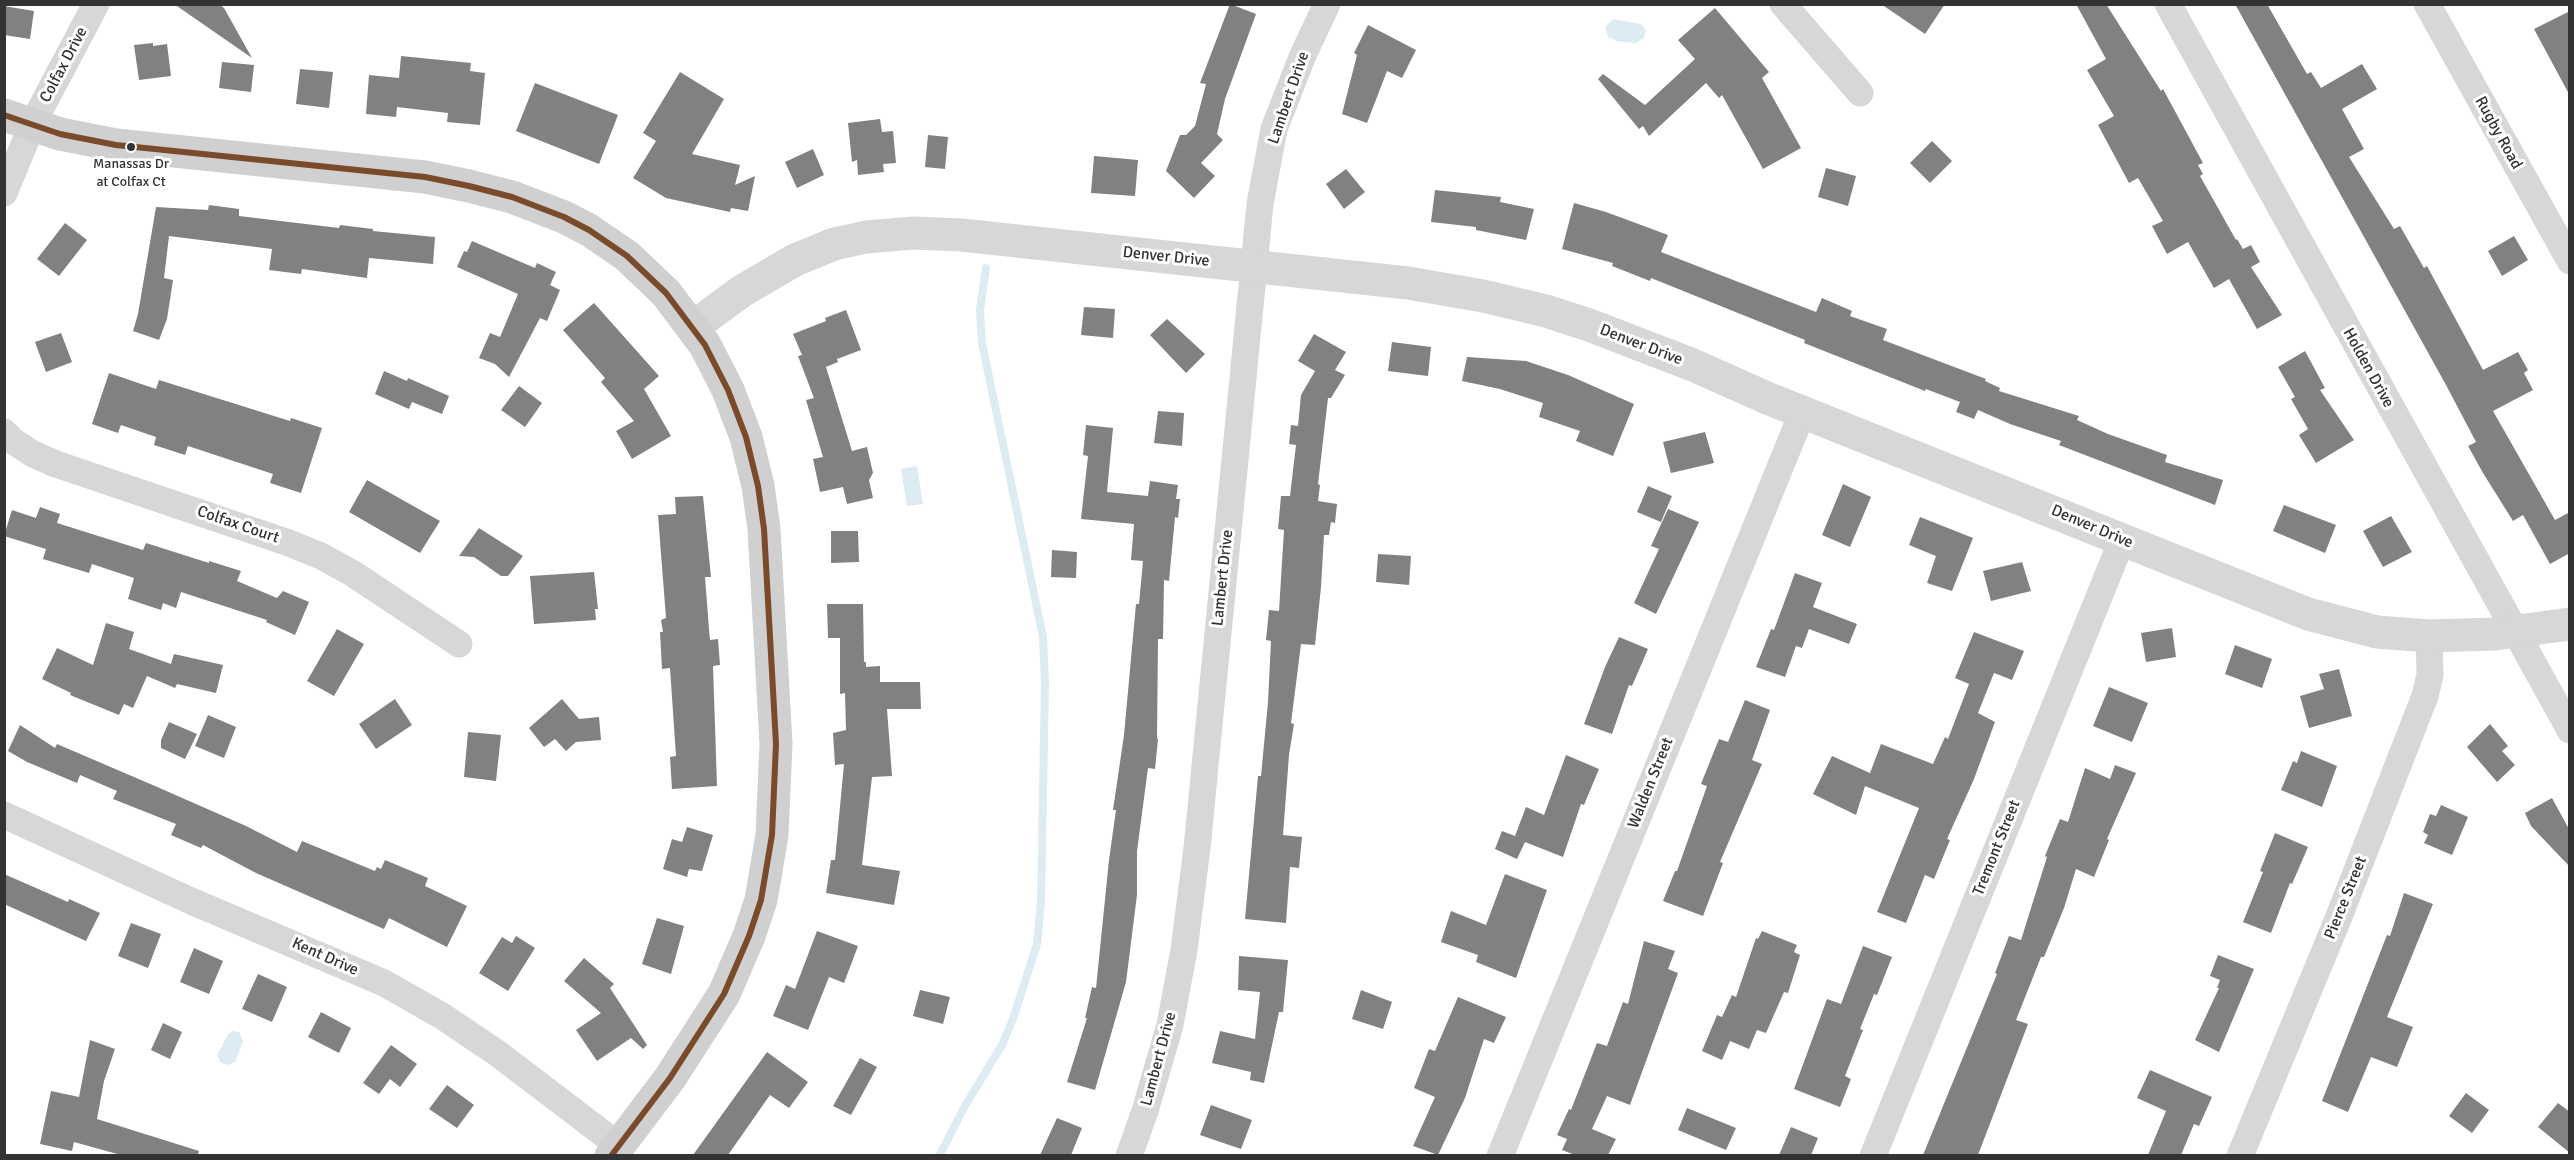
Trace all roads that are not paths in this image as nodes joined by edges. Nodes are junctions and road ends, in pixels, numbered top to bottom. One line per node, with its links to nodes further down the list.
1 (96, 4): 7 (street, Colfax Drive)
2 (1327, 4): 10 (street, Lambert Drive)
3 (1783, 4): 6 (street)
4 (2168, 4): 16 (street, Holden Drive)
5 (2427, 4): 9 (street, Rugby Road)
6 (1860, 93)
7 (18, 120): 8 (street); 11 (main road)
8 (4, 193)
9 (2570, 261)
10 (1253, 266): 11 (street, Denver Drive); 12 (street, Denver Drive); 22 (street, Lambert Drive)
11 (693, 327): 21 (main road)
12 (1803, 411): 14 (street, Denver Drive); 23 (street, Walden Street)
13 (4, 432): 18 (street, Colfax Court)
14 (2122, 540): 17 (street, Denver Drive); 24 (street, Tremont Street)
15 (2570, 624): 16 (street, Denver Drive)
16 (2515, 633): 17 (street, Denver Drive); 19 (street, Holden Drive)
17 (2429, 636): 25 (street, Pierce Street)
18 (459, 645)
19 (2570, 730)
20 (4, 815): 21 (street, Kent Drive)
21 (614, 1150)
22 (1129, 1155)
23 (1500, 1155)
24 (1873, 1155)
25 (2240, 1155)

